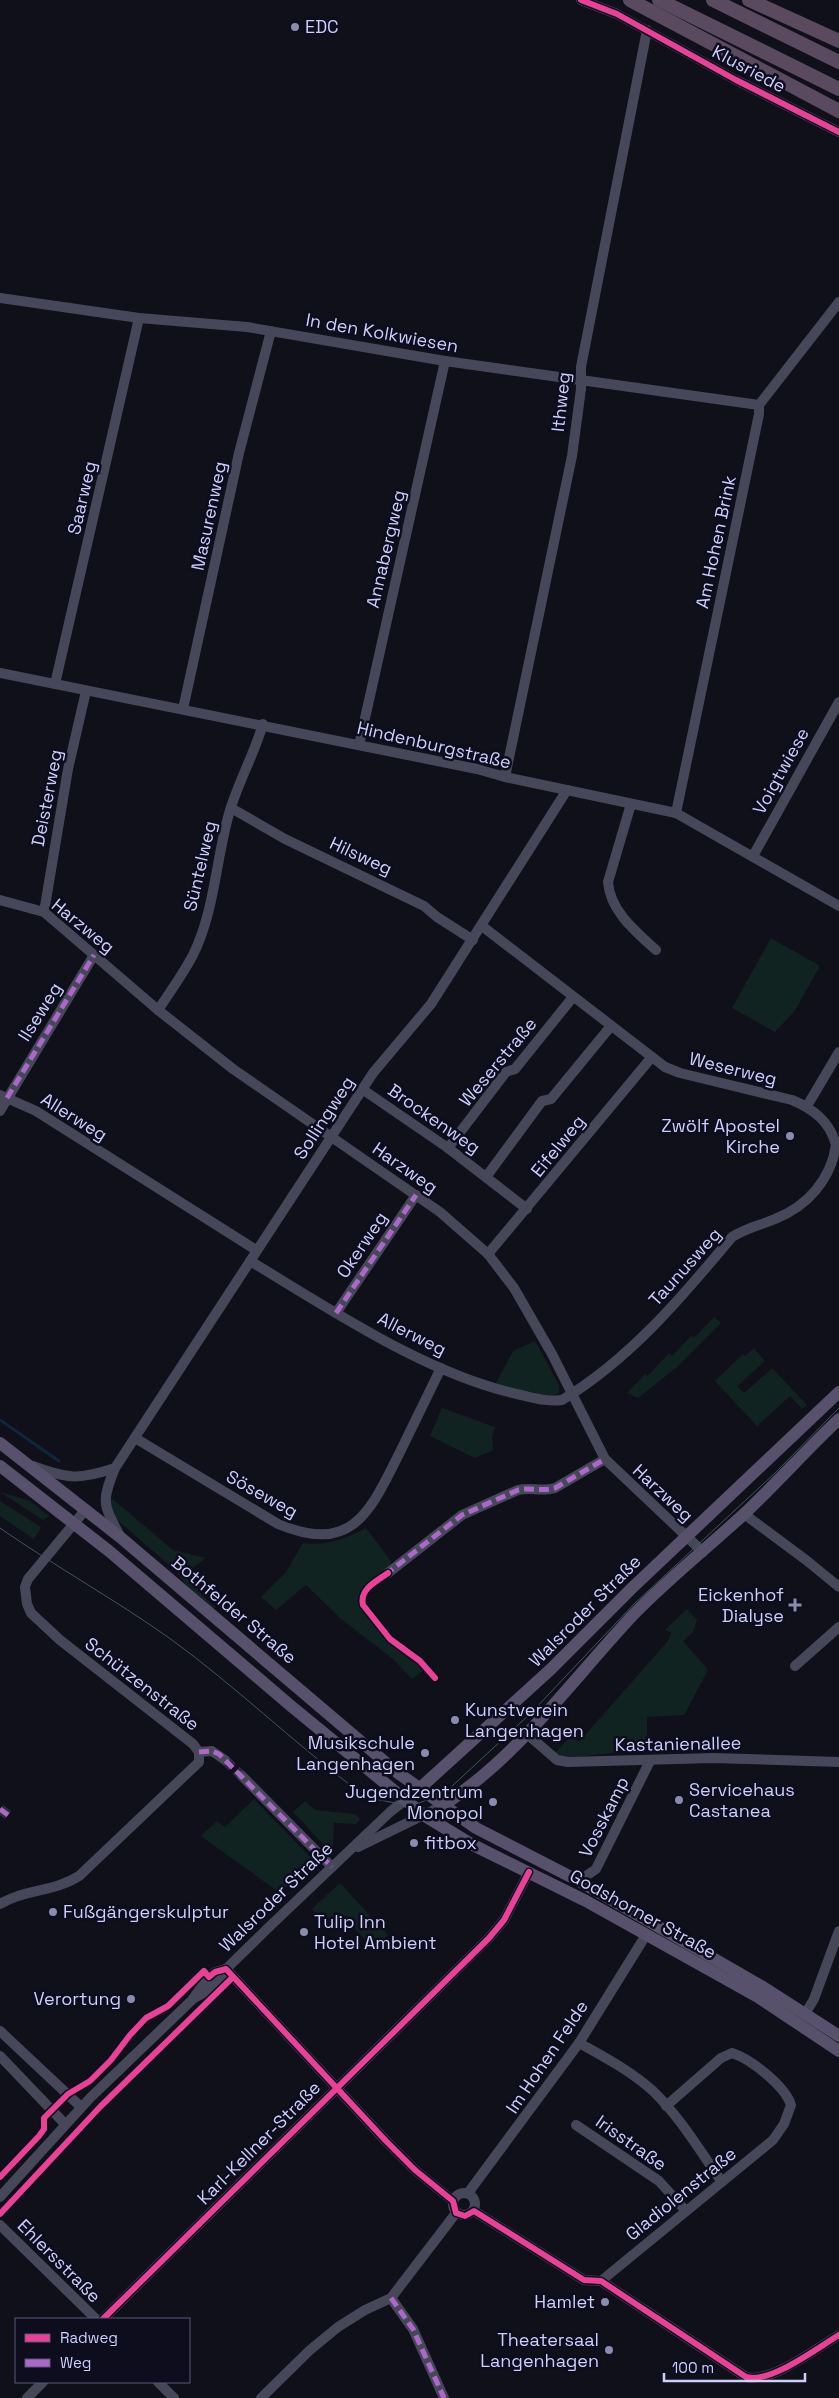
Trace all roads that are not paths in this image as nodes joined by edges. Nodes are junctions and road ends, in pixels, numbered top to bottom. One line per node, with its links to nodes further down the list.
1 (581, 0): 6 (street, Klusriede)
2 (630, 0): 10 (highway)
3 (659, 0): 9 (highway)
4 (713, 0): 8 (highway)
5 (749, 0): 7 (highway)
6 (647, 30): 11 (street, Klusriede); 17 (street, Ithweg)
7 (839, 41)
8 (839, 62)
9 (839, 89)
10 (839, 111)
11 (839, 132)
12 (0, 298): 14 (street, In den Kolkwiesen)
13 (839, 302): 18 (street)
14 (139, 318): 15 (street, In den Kolkwiesen); 20 (street, Saarweg)
15 (271, 331): 16 (street, In den Kolkwiesen); 23 (street, Masurenweg)
16 (445, 361): 17 (street, In den Kolkwiesen); 25 (street, Annabergweg)
17 (581, 380): 18 (street, In den Kolkwiesen); 26 (street, Ithweg)
18 (758, 406): 30 (street, Am Hohen Brink)
19 (0, 672): 20 (street, Hindenburgstraße)
20 (55, 684): 21 (street, Hindenburgstraße)
21 (86, 691): 23 (street, Hindenburgstraße); 34 (street, Deisterweg)
22 (839, 702): 31 (street, Voigtwiese)
23 (183, 708): 24 (street, Hindenburgstraße)
24 (263, 724): 25 (street, Hindenburgstraße); 29 (street, Süntelweg)
25 (359, 744): 26 (street, Hindenburgstraße)
26 (505, 777): 27 (street, Hindenburgstraße)
27 (567, 790): 28 (street, Hindenburgstraße); 35 (street, Sollingweg)
28 (631, 804): 30 (street, Hindenburgstraße); 37 (street)
29 (231, 808): 36 (street, Hilsweg); 40 (street, Süntelweg)
30 (676, 813): 31 (street, Hindenburgstraße)
31 (753, 856): 33 (street, Hindenburgstraße)
32 (0, 900): 34 (street, Harzweg)
33 (839, 906)
34 (44, 912): 38 (street, Harzweg)
35 (482, 926): 36 (street, Sollingweg); 39 (street, Weserweg)
36 (473, 940): 44 (street, Sollingweg)
37 (656, 950)
38 (94, 956): 40 (street, Harzweg); 45 (street, Ilseweg)
39 (573, 997): 41 (street, Weserweg); 50 (street, Weserstraße)
40 (158, 1010): 48 (street, Harzweg)
41 (611, 1026): 43 (street, Weserweg); 51 (street, Brockenweg)
42 (839, 1052): 46 (street)
43 (651, 1058): 46 (street, Weserweg); 53 (street, Eifelweg)
44 (362, 1089): 48 (street, Sollingweg); 50 (street, Brockenweg)
45 (3, 1096): 47 (street, Ilseweg); 54 (street, Allerweg)
46 (807, 1106): 49 (street, Weserweg)
47 (0, 1111)
48 (331, 1136): 52 (street, Harzweg); 54 (street, Sollingweg)
49 (838, 1145): 60 (street, Taunusweg)
50 (448, 1148): 51 (street, Brockenweg)
51 (486, 1177): 53 (street, Brockenweg)
52 (416, 1195): 55 (street, Harzweg); 57 (street, Okerweg)
53 (527, 1209): 55 (street, Eifelweg)
54 (256, 1250): 56 (street, Sollingweg)
55 (488, 1254): 60 (street, Harzweg)
56 (250, 1260): 57 (street, Allerweg); 62 (street, Sollingweg)
57 (336, 1313): 58 (street, Allerweg)
58 (441, 1368): 60 (street, Allerweg); 62 (street, Söseweg)
59 (839, 1392): 71 (main road, Walsroder Straße)
60 (571, 1395): 64 (street, Harzweg)
61 (839, 1418): 69 (main road, Walsroder Straße)
62 (136, 1438): 67 (street, Sollingweg)
63 (0, 1443): 65 (main road, Bothfelder Straße)
64 (605, 1459): 71 (street, Harzweg); 74 (street)
65 (28, 1464): 67 (street); 68 (main road, Bothfelder Straße)
66 (0, 1466): 70 (main road, Bothfelder Straße)
67 (115, 1468): 72 (street, Sollingweg)
68 (86, 1509): 70 (street, Schützenstraße); 72 (main road, Bothfelder Straße)
69 (744, 1514): 73 (main road, Walsroder Straße); 75 (street)
70 (75, 1524): 79 (street, Schützenstraße); 85 (main road, Bothfelder Straße)
71 (687, 1536): 73 (street, Harzweg); 84 (main road, Walsroder Straße)
72 (120, 1537): 84 (main road, Bothfelder Straße)
73 (703, 1552): 78 (main road, Walsroder Straße)
74 (388, 1573)
75 (839, 1587)
76 (839, 1627): 77 (street)
77 (795, 1666)
78 (527, 1734): 81 (street, Kastanienallee); 86 (main road, Walsroder Straße)
79 (199, 1752): 80 (street); 92 (street, Schützenstraße)
80 (225, 1760)
81 (650, 1761): 82 (street, Kastanienallee); 91 (street, Vosskamp)
82 (839, 1762)
83 (242, 1776): 89 (street)
84 (420, 1789): 85 (street, Walsroder Straße); 86 (main road, Bothfelder Straße)
85 (405, 1801): 87 (main road, Bothfelder Straße); 88 (street, Walsroder Straße)
86 (442, 1806): 87 (street, Walsroder Straße); 91 (main road, Godshorner Straße)
87 (425, 1816): 88 (street, Walsroder Straße); 90 (main road, Godshorner Straße)
88 (350, 1850): 89 (street, Walsroder Straße)
89 (332, 1867): 95 (street, Walsroder Straße)
90 (529, 1872): 94 (main road, Godshorner Straße); 102 (street, Karl-Kellner-Straße)
91 (579, 1881): 96 (main road, Godshorner Straße)
92 (0, 1904)
93 (839, 1931): 96 (street)
94 (646, 1935): 99 (street, Im Hohen Felde); 100 (main road, Godshorner Straße)
95 (226, 1969): 102 (street); 104 (street, Walsroder Straße)
96 (805, 2014): 98 (main road, Godshorner Straße)
97 (0, 2031): 104 (street)
98 (839, 2036)
99 (579, 2043): 103 (street); 108 (street, Im Hohen Felde)
100 (839, 2051)
101 (0, 2056): 105 (street)
102 (336, 2088): 110 (street); 118 (street, Karl-Kellner-Straße)
103 (666, 2106): 107 (street); 107 (street, Gladiolenstraße)
104 (81, 2107): 105 (street, Walsroder Straße)
105 (65, 2124): 109 (street, Walsroder Straße)
106 (576, 2124): 112 (street, Irisstraße)
107 (722, 2182): 112 (street, Gladiolenstraße)
108 (468, 2193): 110 (street); 111 (street)
109 (0, 2197)
110 (453, 2201): 113 (street)
111 (474, 2211): 113 (street); 115 (street)
112 (686, 2211): 115 (street, Gladiolenstraße)
113 (456, 2212): 116 (street)
114 (0, 2225): 117 (street, Ehlersstraße)
115 (601, 2281): 119 (street)
116 (391, 2298): 124 (street); 125 (street)
117 (95, 2318)
118 (104, 2318)
119 (839, 2335)
120 (42, 2383): 122 (street)
121 (159, 2383): 123 (street)
122 (27, 2398)
123 (174, 2398)
124 (261, 2398)
125 (444, 2398)

